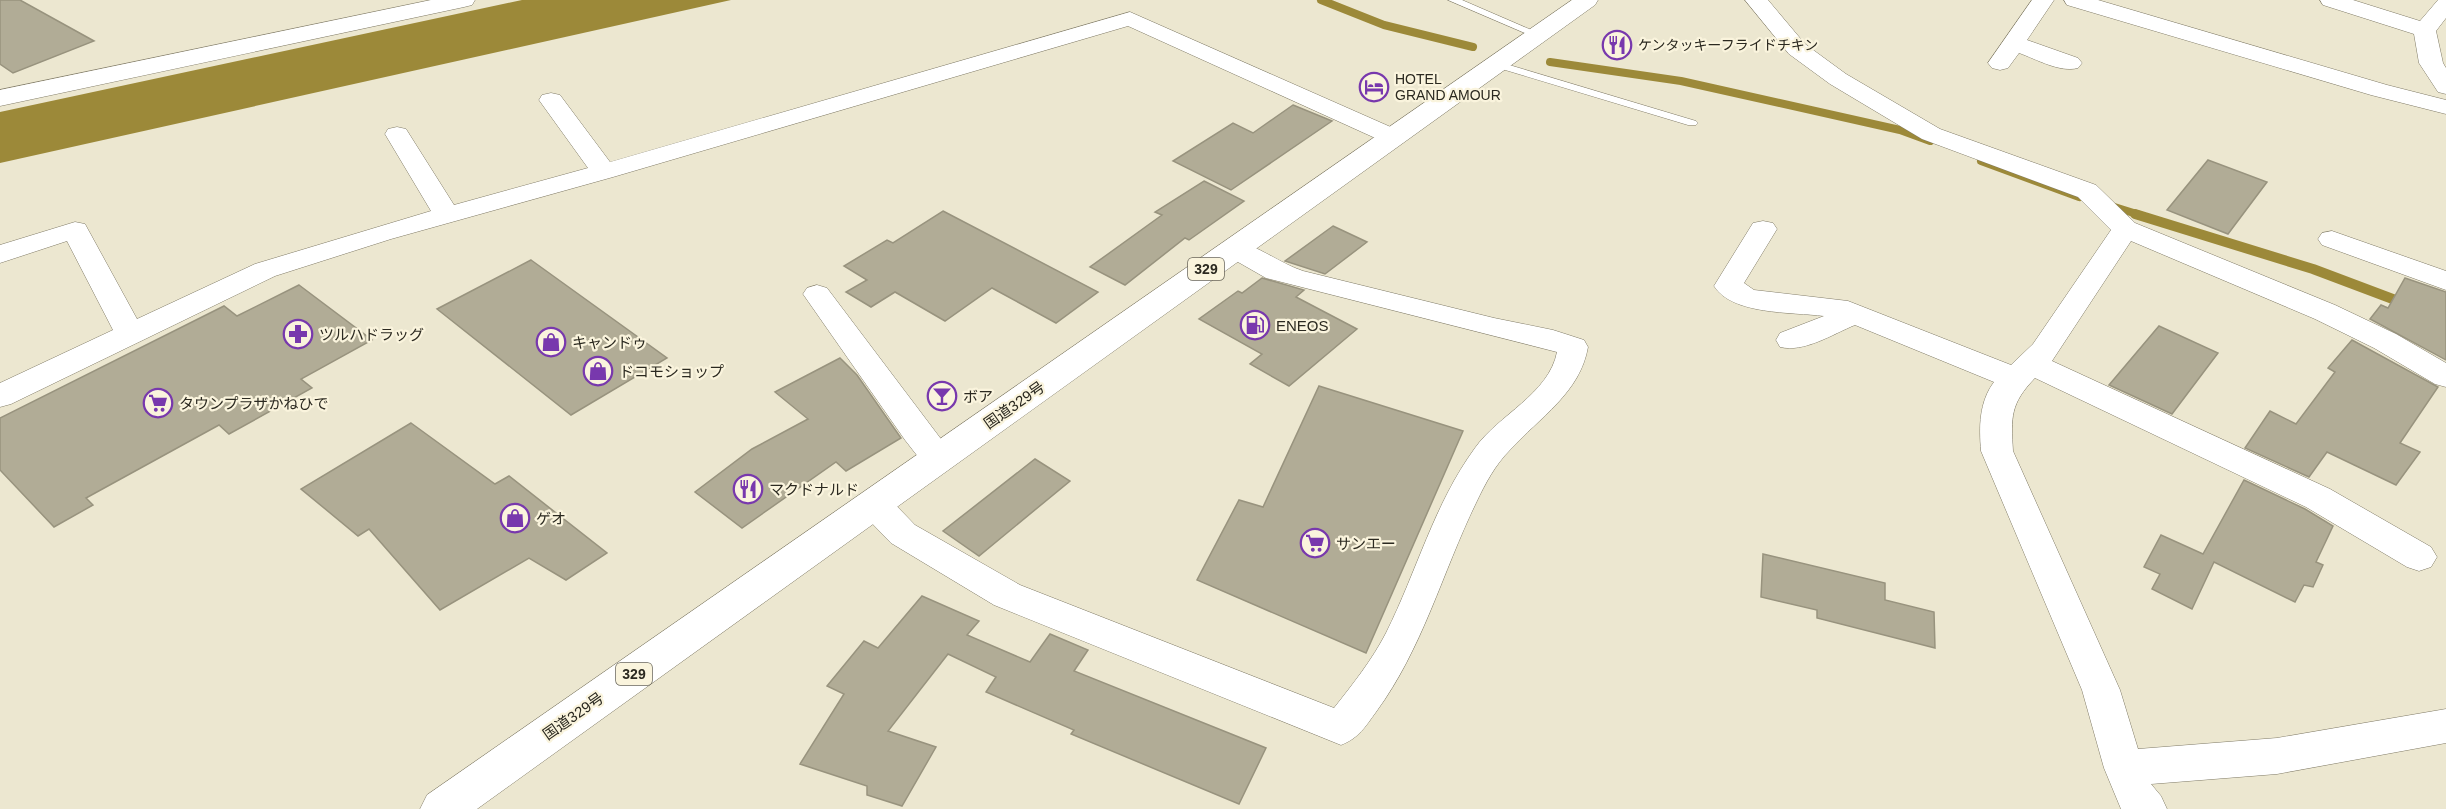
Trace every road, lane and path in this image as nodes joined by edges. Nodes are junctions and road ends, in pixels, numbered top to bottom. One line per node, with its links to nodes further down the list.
1 (458, 0): 17 (main road)
2 (1453, 0): 10 (lane)
3 (1587, 0): 10 (main road, 国道329号 / 329)
4 (1756, 0): 26 (street)
5 (2043, 0): 11 (street)
6 (2075, 0): 19 (street)
7 (2331, 0): 9 (street)
8 (2446, 4): 9 (street)
9 (2425, 30): 15 (street)
10 (1538, 35): 14 (main road, 国道329号 / 329)
11 (2013, 43): 12 (street); 13 (street)
12 (2000, 63)
13 (2070, 63)
14 (1496, 64): 20 (lane); 22 (main road, 国道329号 / 329)
15 (2439, 65): 16 (street)
16 (2446, 87)
17 (0, 98)
18 (551, 100): 23 (street)
19 (2446, 107)
20 (1692, 123)
21 (397, 134): 24 (street)
22 (1393, 136): 23 (street); 28 (main road, 国道329号 / 329)
23 (604, 172): 24 (street)
24 (447, 215): 33 (street)
25 (1763, 229): 32 (street)
26 (2125, 229): 35 (street); 36 (street)
27 (2332, 239): 30 (street)
28 (1234, 249): 38 (main road, 国道329号 / 329); 39 (street)
29 (0, 254): 33 (street)
30 (2446, 281)
31 (817, 294): 38 (street)
32 (1856, 314): 34 (street); 35 (street)
33 (129, 333): 37 (street)
34 (1791, 340)
35 (2024, 371): 40 (street); 42 (street)
36 (2446, 377)
37 (0, 396)
38 (938, 459): 39 (main road, 国道329号 / 329)
39 (874, 504): 43 (main road, 国道329号 / 329)
40 (2420, 557)
41 (2446, 726): 42 (street)
42 (2124, 768): 44 (street)
43 (442, 809)
44 (2146, 809)

